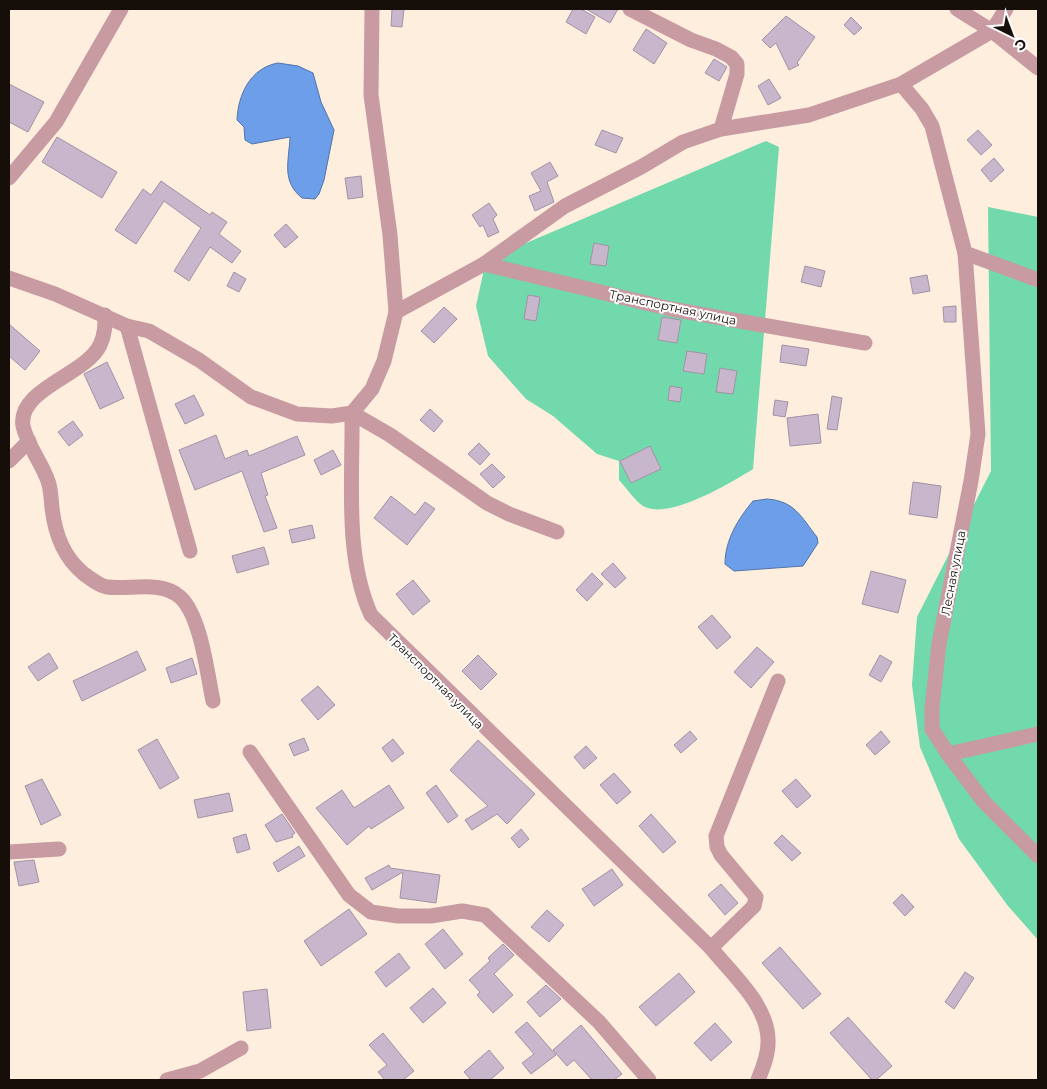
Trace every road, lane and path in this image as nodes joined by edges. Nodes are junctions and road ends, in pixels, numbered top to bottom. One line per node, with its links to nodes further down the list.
1 (121, 9): 10 (street)
2 (372, 9): 15 (street)
3 (630, 9): 9 (street)
4 (957, 9): 6 (street)
5 (1006, 9): 6 (street)
6 (992, 31): 7 (street); 8 (street)
7 (1038, 68)
8 (901, 84): 9 (street); 11 (street, Лесная улица)
9 (721, 128): 12 (street)
10 (9, 178)
11 (965, 252): 14 (street); 28 (street, Лесная улица)
12 (484, 264): 15 (street); 18 (street, Транспортная улица)
13 (9, 278): 16 (street)
14 (1038, 280)
15 (396, 312): 19 (street)
16 (105, 315): 17 (street); 20 (street)
17 (127, 326): 19 (street); 23 (street)
18 (864, 343)
19 (352, 413): 22 (street); 32 (street, Транспортная улица)
20 (29, 441): 21 (street); 25 (street)
21 (9, 461)
22 (556, 532)
23 (190, 551)
24 (778, 681): 32 (street)
25 (213, 701)
26 (1038, 734): 28 (street)
27 (250, 752): 35 (street)
28 (948, 754): 31 (street, Лесная улица)
29 (60, 849): 30 (street)
30 (9, 852)
31 (1038, 856)
32 (711, 948): 36 (street, Транспортная улица)
33 (241, 1048): 34 (street)
34 (167, 1080)
35 (649, 1080)
36 (758, 1080)

